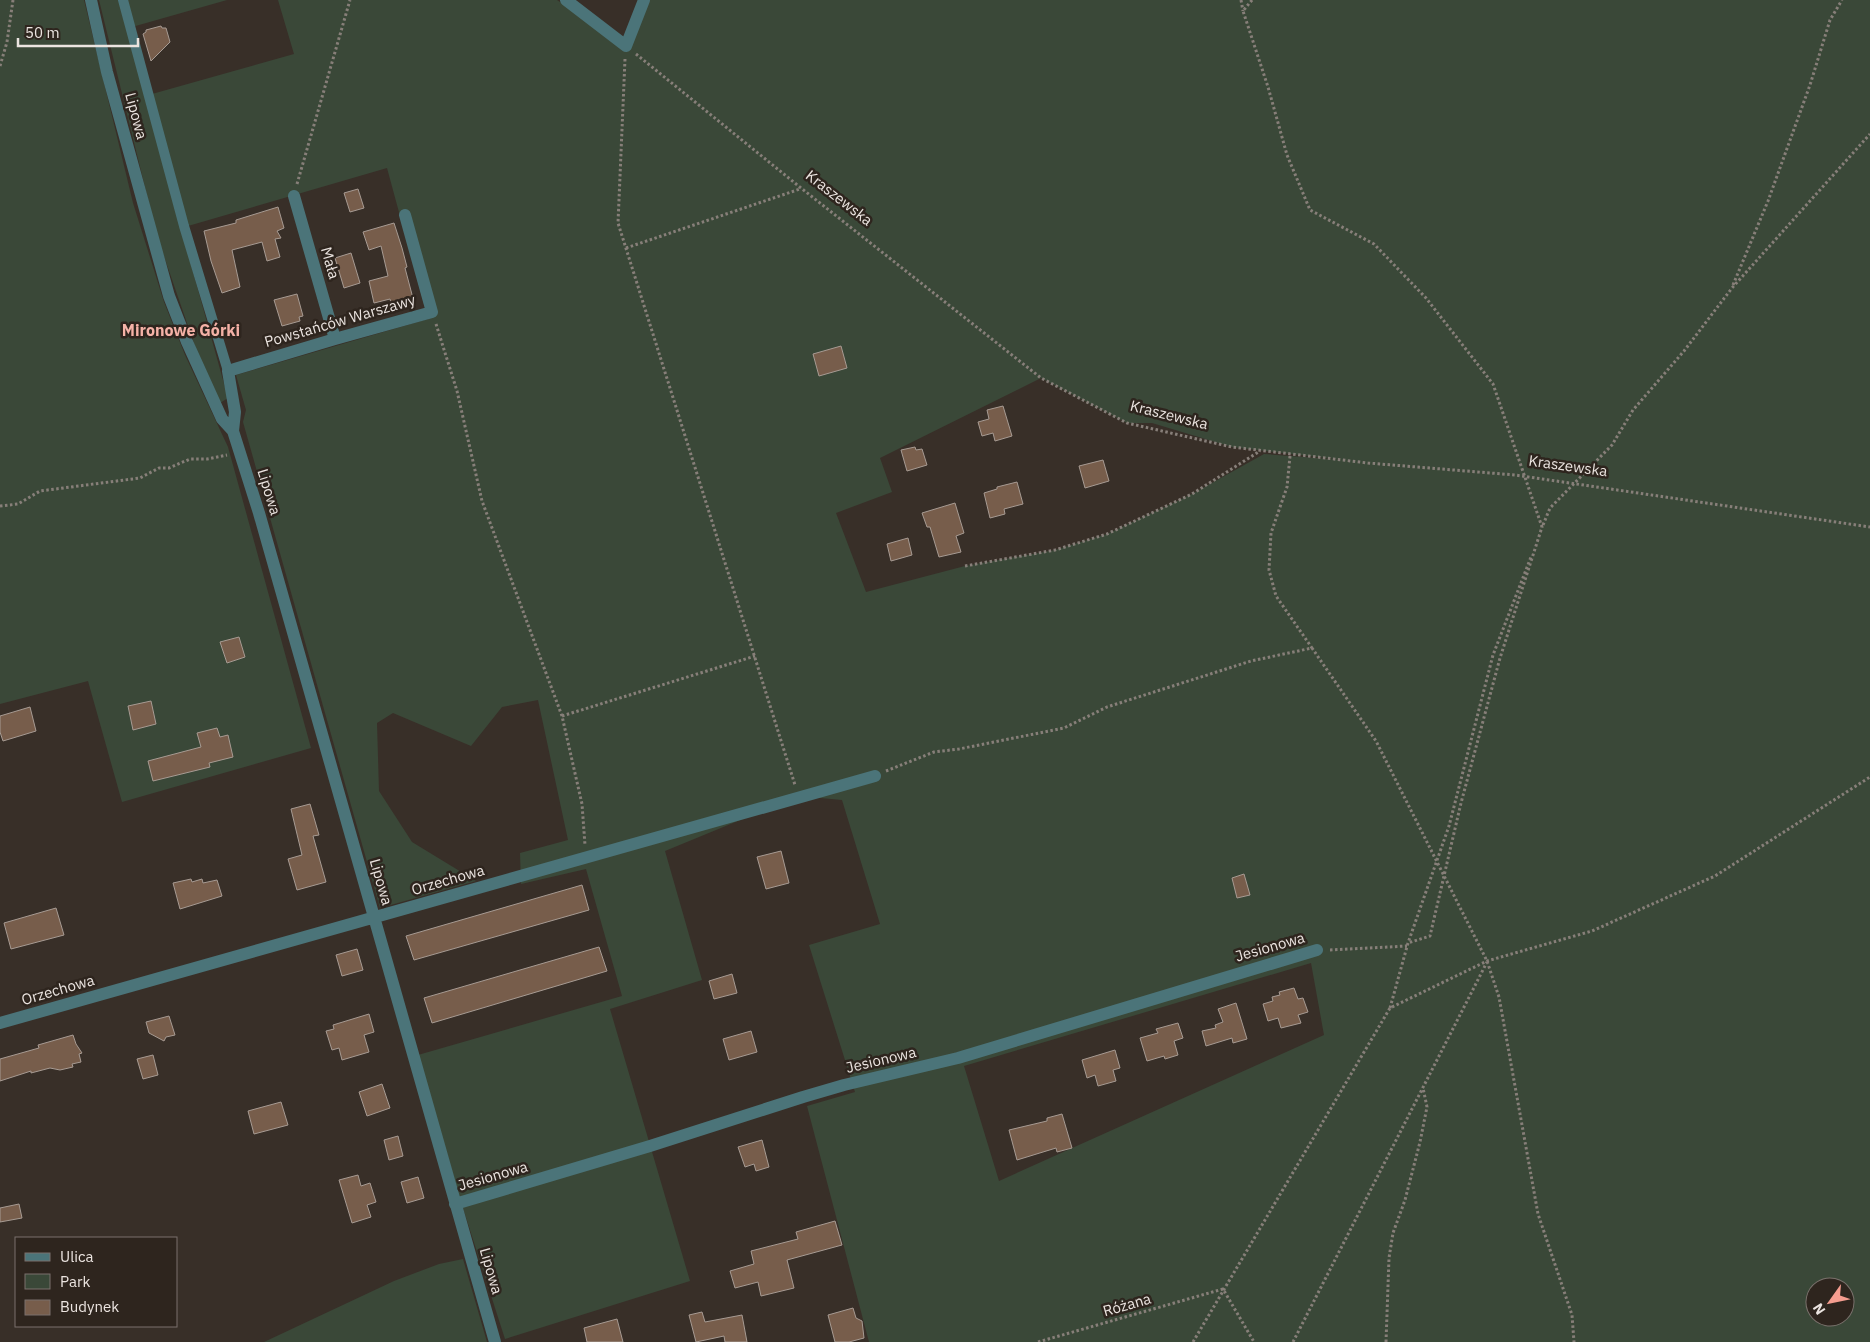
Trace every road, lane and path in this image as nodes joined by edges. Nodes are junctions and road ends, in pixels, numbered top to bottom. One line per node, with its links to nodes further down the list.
1 (13, 0): 12 (path)
2 (91, 0): 22 (street, Lipowa)
3 (123, 0): 21 (lane, Lipowa)
4 (350, 0): 15 (path)
5 (566, 0): 11 (street)
6 (644, 0): 11 (street)
7 (1241, 0): 10 (path)
8 (1252, 0): 10 (path)
9 (1842, 0): 18 (path)
10 (1244, 11): 26 (path)
11 (626, 46): 14 (path, Kraszewska); 17 (path)
12 (0, 66)
13 (1870, 134): 18 (path)
14 (801, 188): 17 (path); 23 (path, Kraszewska)
15 (294, 196): 20 (street, Mała)
16 (405, 215): 19 (street)
17 (626, 248): 33 (path)
18 (1732, 288): 27 (path)
19 (432, 312): 20 (street, Powstańców Warszawy); 34 (path)
20 (334, 339): 21 (street, Powstańców Warszawy)
21 (228, 371): 22 (street, Lipowa)
22 (233, 431): 24 (street, Lipowa)
23 (1261, 450): 26 (path, Kraszewska); 31 (path)
24 (240, 452): 28 (path); 41 (street, Lipowa)
25 (1290, 456): 32 (path)
26 (1525, 476): 27 (path, Kraszewska); 29 (path)
27 (1576, 482): 29 (path); 30 (path, Kraszewska)
28 (0, 506)
29 (1542, 527): 39 (path); 40 (path)
30 (1870, 527)
31 (965, 566)
32 (1312, 648): 35 (path); 39 (path)
33 (755, 656): 34 (path); 37 (path)
34 (562, 716): 38 (path)
35 (875, 776): 37 (street, Orzechowa)
36 (1870, 777): 44 (path)
37 (799, 796): 38 (street, Orzechowa)
38 (586, 858): 41 (street, Orzechowa)
39 (1437, 862): 40 (path); 42 (path)
40 (1444, 876): 42 (path); 44 (path)
41 (374, 918): 46 (street, Orzechowa); 48 (street, Lipowa)
42 (1408, 945): 43 (path); 45 (path)
43 (1317, 950): 48 (street, Jesionowa)
44 (1487, 962): 45 (path); 47 (path); 56 (path)
45 (1390, 1008): 49 (path)
46 (0, 1024)
47 (1423, 1088): 54 (path); 55 (path)
48 (455, 1204): 50 (street, Lipowa)
49 (1223, 1289): 51 (path, Różana); 52 (path); 53 (path)
50 (494, 1342)
51 (1038, 1342)
52 (1193, 1342)
53 (1254, 1342)
54 (1293, 1342)
55 (1386, 1342)
56 (1574, 1342)

